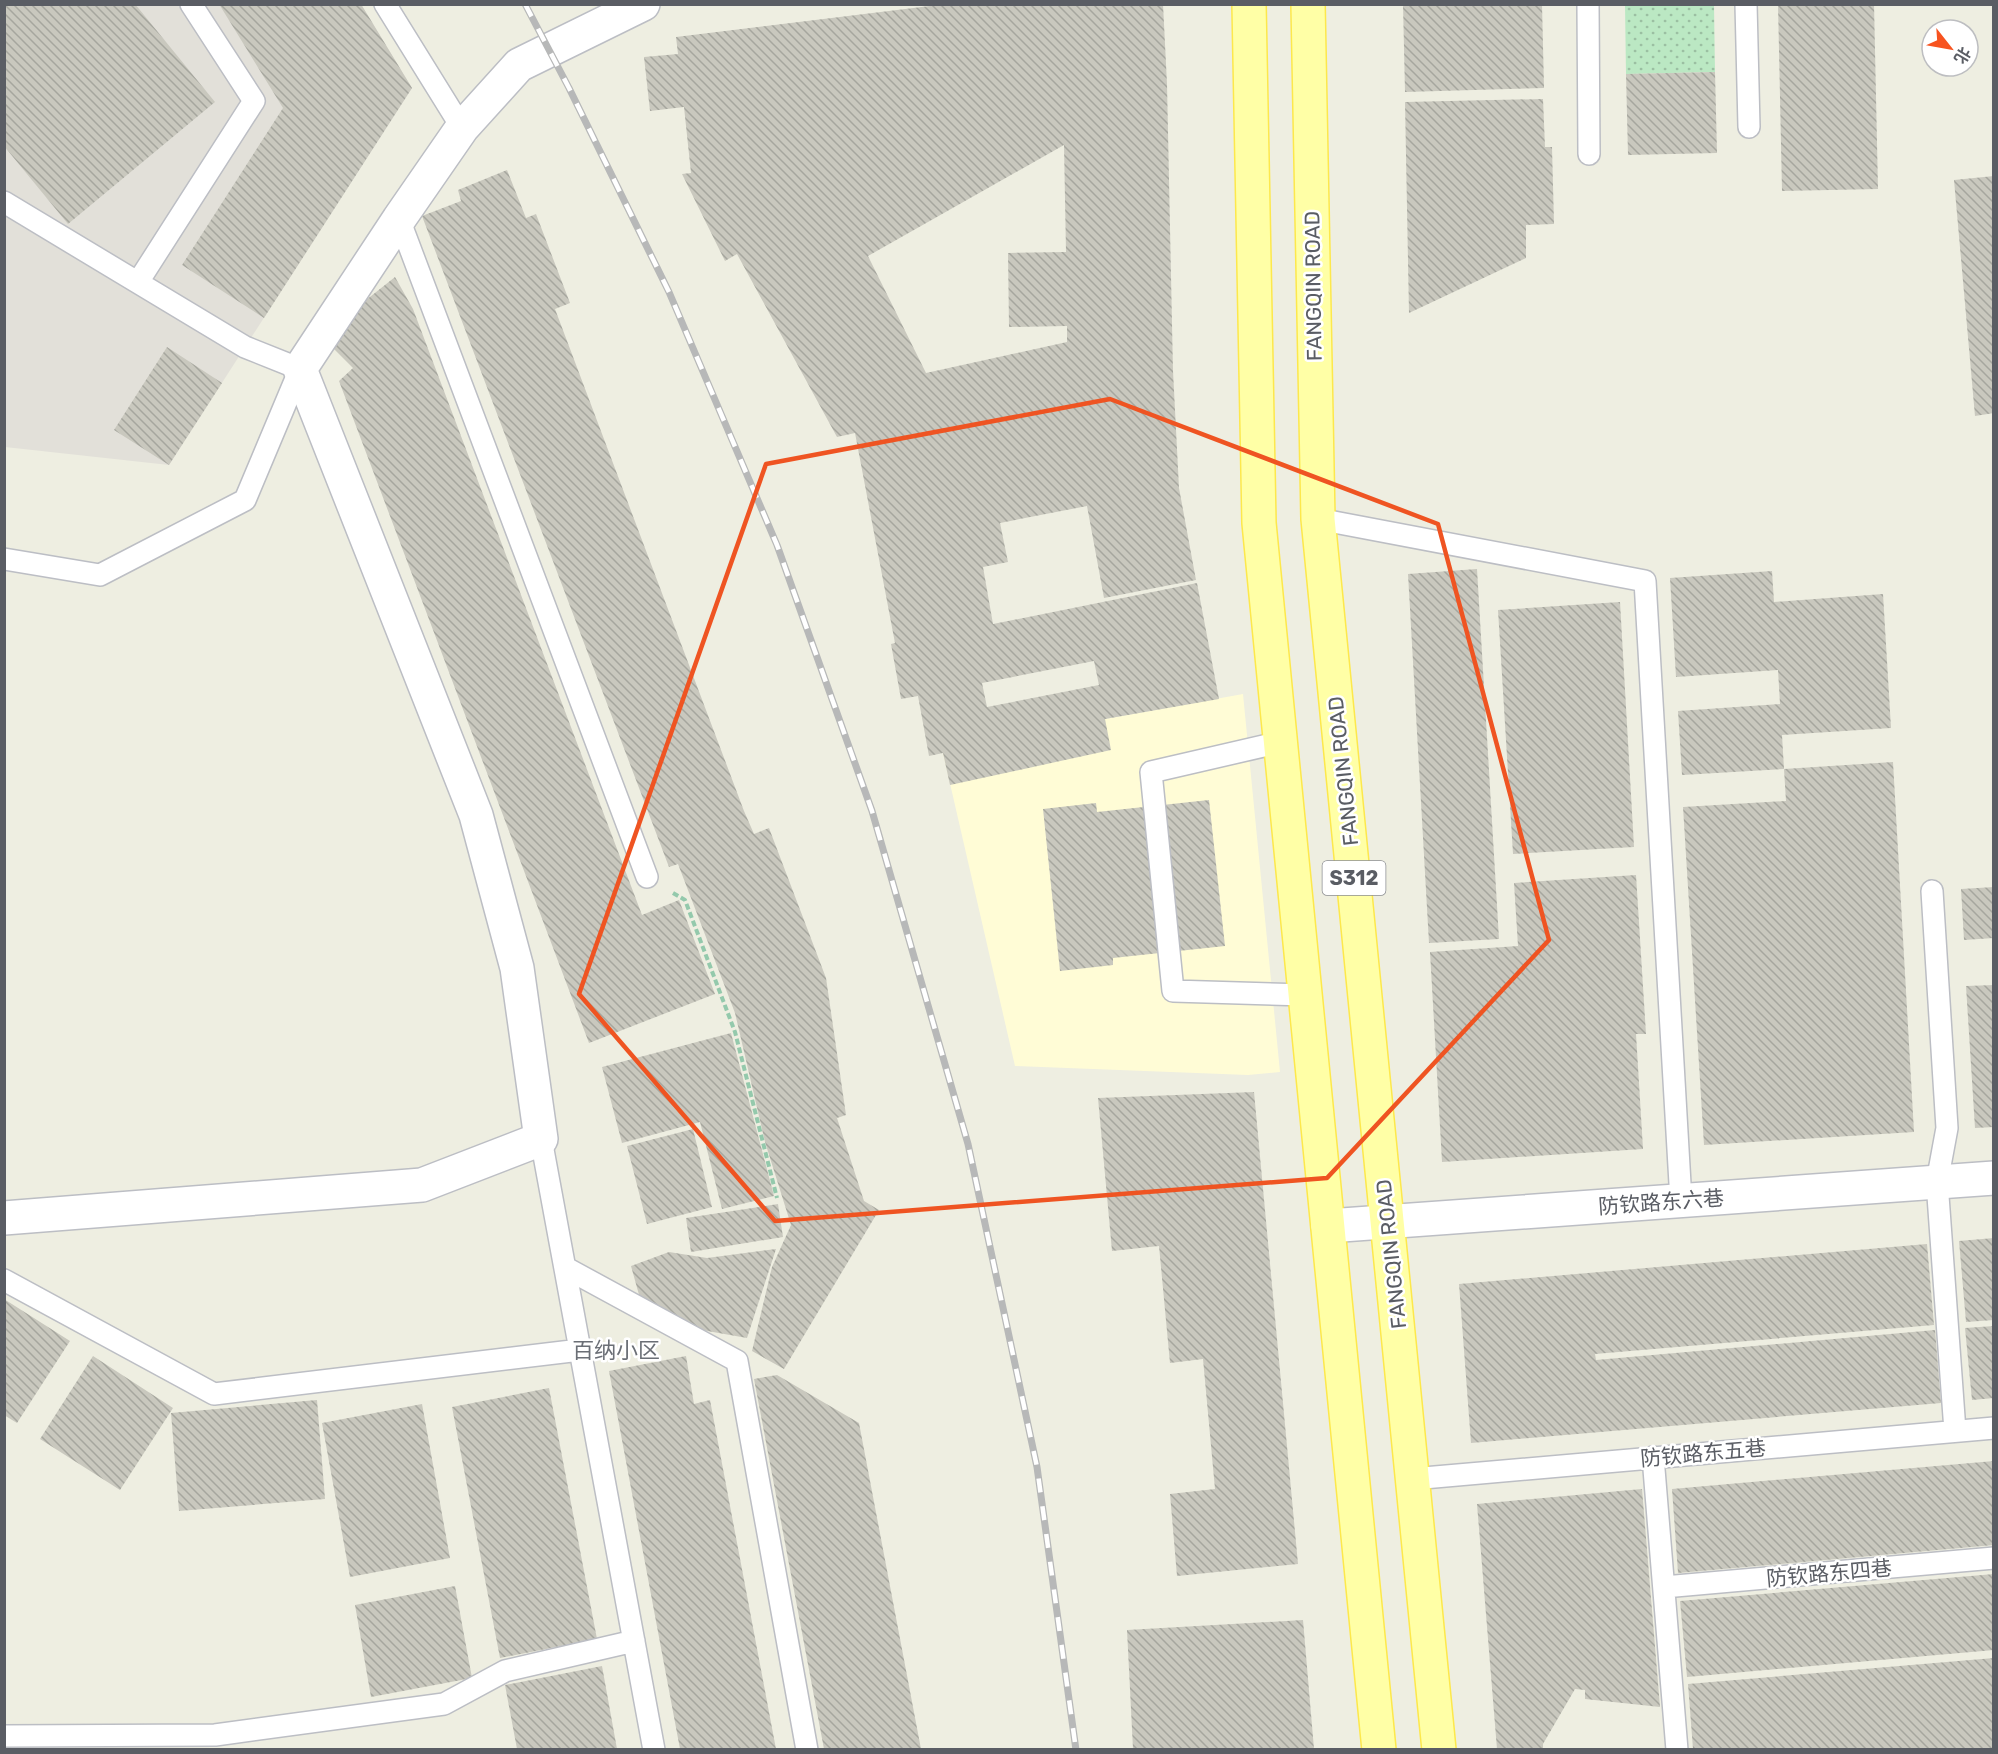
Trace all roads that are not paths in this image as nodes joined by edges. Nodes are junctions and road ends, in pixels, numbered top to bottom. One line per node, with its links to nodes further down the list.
1 (191, 4): 13 (lane)
2 (385, 4): 9 (lane)
3 (643, 4): 9 (street)
4 (1249, 4): 17 (main road, S312)
5 (1308, 4): 15 (main road, FANGQIN ROAD / S312)
6 (1588, 4): 10 (lane)
7 (1746, 4): 8 (lane)
8 (1749, 127)
9 (462, 128): 12 (street)
10 (1589, 154)
11 (4, 202): 13 (lane)
12 (399, 219): 14 (street); 18 (lane)
13 (138, 282): 14 (lane)
14 (300, 369): 16 (lane); 21 (street)
15 (1318, 519): 24 (lane); 26 (main road, FANGQIN ROAD / S312)
16 (4, 559)
17 (1281, 742): 20 (main road, S312); 20 (lane)
18 (647, 877)
19 (1932, 891): 23 (lane)
20 (1306, 995): 27 (main road, S312)
21 (541, 1139): 25 (street); 28 (lane)
22 (1994, 1178): 23 (street, 防钦路东六巷)
23 (1937, 1182): 24 (street, 防钦路东六巷); 32 (lane)
24 (1682, 1201): 26 (street, 防钦路东六巷)
25 (4, 1218)
26 (1388, 1222): 27 (street, 防钦路东六巷); 34 (main road, FANGQIN ROAD / S312)
27 (1328, 1226): 41 (main road, S312)
28 (566, 1268): 30 (lane); 40 (lane)
29 (4, 1280): 30 (lane)
30 (580, 1350): 37 (lane)
31 (1994, 1428): 32 (lane, 防钦路东五巷)
32 (1955, 1431): 33 (lane, 防钦路东五巷)
33 (1653, 1457): 34 (lane, 防钦路东五巷); 36 (lane)
34 (1412, 1479): 42 (main road, FANGQIN ROAD / S312)
35 (1994, 1558): 36 (lane, 防钦路东四巷)
36 (1664, 1587): 43 (lane)
37 (634, 1641): 38 (lane); 39 (lane)
38 (4, 1736)
39 (654, 1749)
40 (807, 1749)
41 (1379, 1749)
42 (1439, 1749)
43 (1677, 1749)

